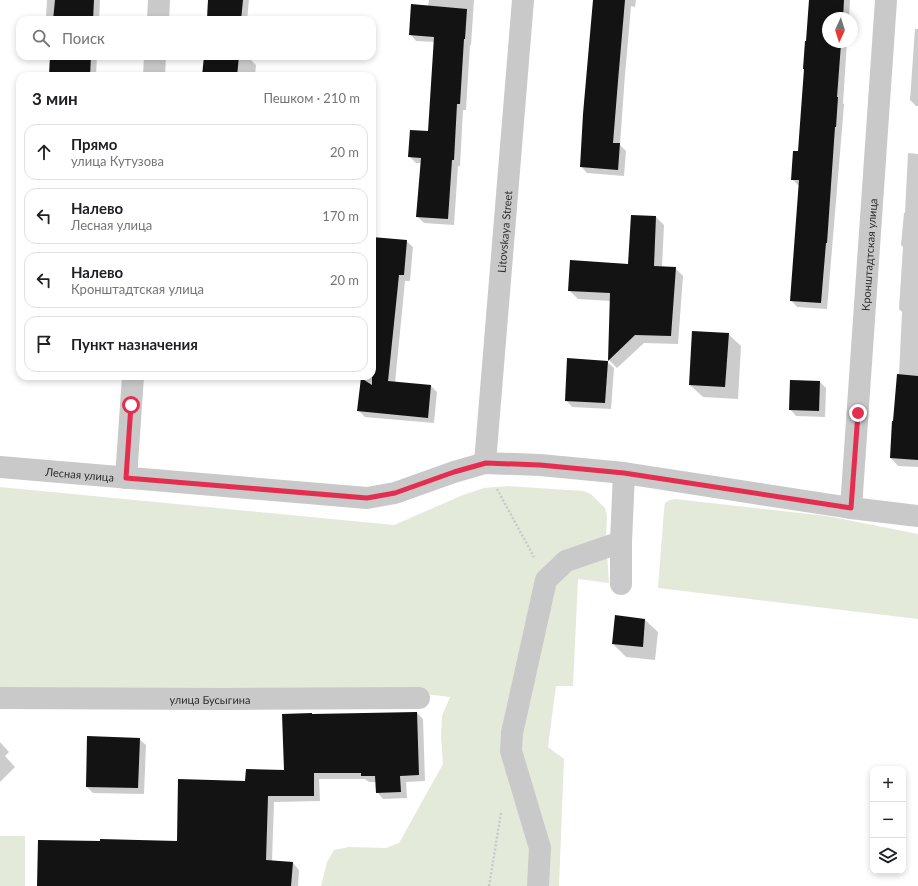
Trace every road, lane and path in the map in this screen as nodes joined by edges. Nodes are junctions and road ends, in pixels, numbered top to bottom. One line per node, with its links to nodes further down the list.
1 (159, 0): 4 (street)
2 (523, 0): 8 (street, Litovskaya Street)
3 (886, 0): 12 (street, Кронштадтская улица)
4 (158, 16)
5 (155, 60): 6 (street)
6 (154, 72)
7 (133, 380): 11 (street)
8 (486, 463): 10 (street, Лесная улица); 11 (street, Лесная улица); 15 (path)
9 (0, 467): 11 (street, Лесная улица)
10 (624, 473): 12 (street, Лесная улица); 14 (street)
11 (126, 478)
12 (851, 508): 13 (street, Лесная улица)
13 (918, 516)
14 (621, 542): 15 (street); 16 (street)
15 (546, 580): 21 (street)
16 (621, 584)
17 (0, 698): 18 (street, улица Бусыгина)
18 (419, 698)
19 (501, 811): 20 (path)
20 (489, 886)
21 (538, 886)

